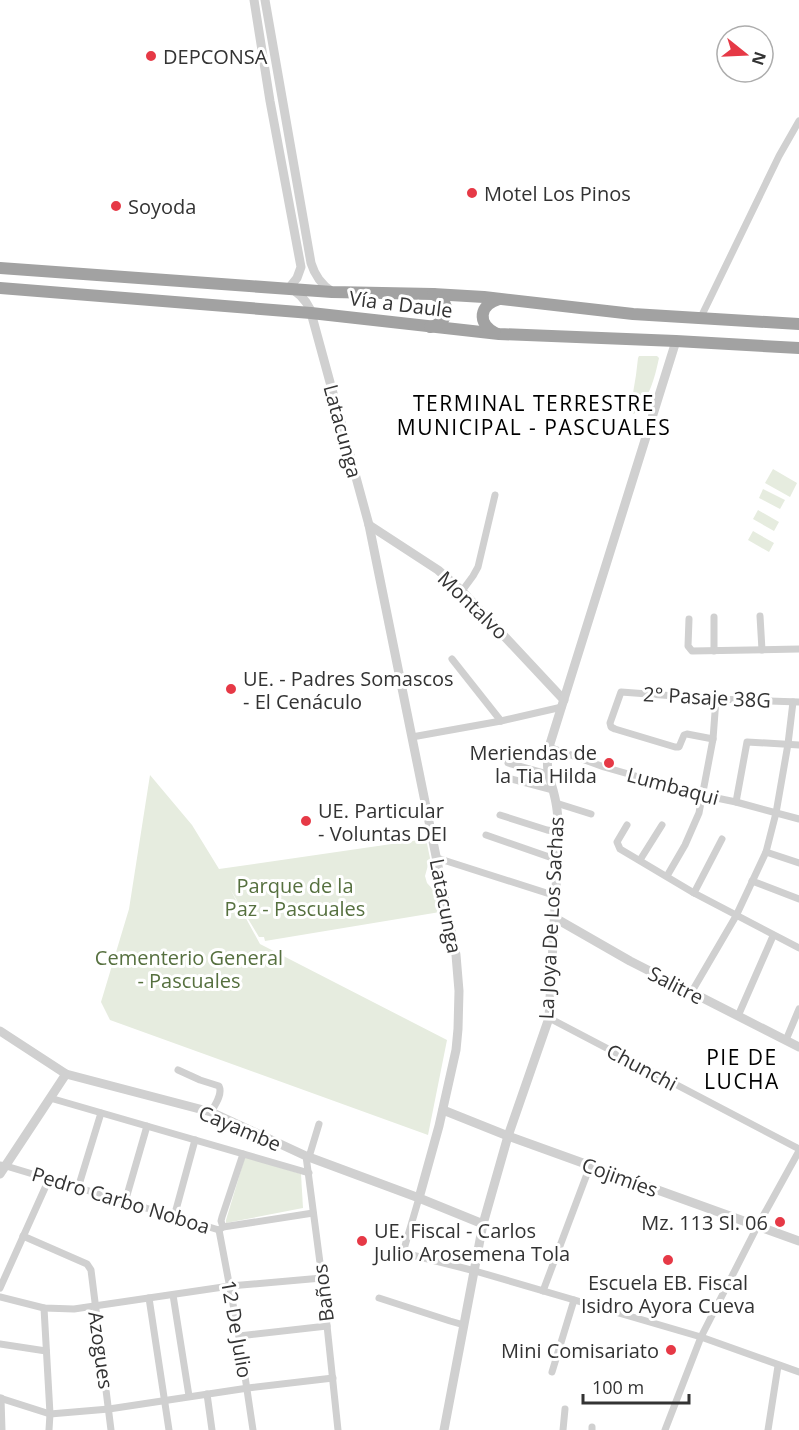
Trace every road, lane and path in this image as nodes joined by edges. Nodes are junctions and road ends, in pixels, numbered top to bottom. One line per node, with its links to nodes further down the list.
1 (254, 0): 4 (street)
2 (265, 0): 3 (street)
3 (282, 99): 4 (street); 9 (street)
4 (270, 101): 8 (street)
5 (799, 121): 13 (street)
6 (0, 268): 8 (highway, Vía a Daule)
7 (0, 288): 12 (highway, Vía a Daule)
8 (289, 288): 9 (highway, Vía a Daule); 12 (street, Latacunga)
9 (332, 292): 10 (highway, Vía a Daule)
10 (433, 294): 11 (highway, Vía a Daule); 15 (highway)
11 (506, 299): 13 (highway, Vía a Daule); 16 (highway)
12 (311, 313): 15 (highway, Vía a Daule); 20 (street, Latacunga)
13 (701, 317): 14 (highway, Vía a Daule)
14 (799, 324)
15 (429, 327): 16 (highway, Vía a Daule)
16 (498, 334): 17 (highway, Vía a Daule)
17 (676, 341): 18 (highway, Vía a Daule); 31 (street, La Joya De Los Sachas)
18 (799, 348)
19 (495, 495): 21 (street)
20 (369, 525): 21 (street, Montalvo); 33 (street, Latacunga)
21 (462, 591): 31 (street, Montalvo)
22 (760, 616): 26 (street)
23 (714, 617): 27 (street)
24 (689, 620): 27 (street)
25 (799, 649): 26 (street)
26 (762, 650): 27 (street)
27 (714, 651)
28 (452, 659): 32 (street)
29 (716, 699): 30 (street, 2° Pasaje 38G); 34 (street); 34 (street, 2° Pasaje 38G)
30 (796, 702): 35 (street)
31 (563, 704): 32 (street); 37 (street, La Joya De Los Sachas)
32 (501, 721): 33 (street)
33 (412, 737): 55 (street, Latacunga)
34 (713, 739): 42 (street)
35 (788, 744): 36 (street); 43 (street); 45 (street)
36 (799, 745)
37 (549, 747): 39 (street, La Joya De Los Sachas); 42 (street, Lumbaqui)
38 (508, 763): 39 (street)
39 (548, 774): 41 (street, La Joya De Los Sachas)
40 (501, 776): 41 (street)
41 (553, 790): 44 (street, La Joya De Los Sachas)
42 (702, 795): 43 (street, Lumbaqui); 59 (street)
43 (736, 802): 45 (street, Lumbaqui)
44 (556, 803): 47 (street); 51 (street, La Joya De Los Sachas)
45 (776, 813): 48 (street, Lumbaqui); 54 (street)
46 (500, 814): 51 (street)
47 (591, 814)
48 (799, 819)
49 (627, 825): 57 (street)
50 (662, 825): 57 (street)
51 (559, 832): 56 (street, La Joya De Los Sachas)
52 (486, 835): 56 (street)
53 (722, 839): 61 (street)
54 (766, 852): 58 (street); 60 (street)
55 (437, 858): 62 (street); 78 (street, Latacunga)
56 (558, 860): 62 (street, La Joya De Los Sachas)
57 (640, 860): 59 (street)
58 (799, 863)
59 (667, 876): 61 (street)
60 (752, 881): 63 (street); 64 (street)
61 (694, 893): 64 (street)
62 (556, 896): 65 (street, La Joya De Los Sachas)
63 (799, 900)
64 (736, 916): 66 (street); 68 (street)
65 (555, 918): 68 (street, Salitre); 71 (street, La Joya De Los Sachas)
66 (773, 936): 67 (street); 70 (street)
67 (799, 948)
68 (690, 993): 70 (street, Salitre)
69 (799, 1009): 73 (street)
70 (738, 1016): 73 (street, Salitre)
71 (549, 1018): 83 (street, La Joya De Los Sachas); 85 (street, Chunchi)
72 (0, 1031): 76 (street, Cayambe)
73 (786, 1040): 74 (street, Salitre)
74 (799, 1047)
75 (178, 1070): 79 (street)
76 (66, 1074): 77 (street); 79 (street, Cayambe)
77 (50, 1098): 80 (street); 88 (street)
78 (443, 1110): 83 (street, Cojimíes); 94 (street, Latacunga)
79 (211, 1112): 87 (street, Cayambe)
80 (101, 1113): 82 (street); 93 (street)
81 (319, 1124): 87 (street)
82 (147, 1126): 84 (street); 95 (street)
83 (508, 1136): 89 (street, Cojimíes); 98 (street, La Joya De Los Sachas)
84 (195, 1140): 86 (street); 97 (street)
85 (799, 1150): 99 (street)
86 (243, 1154): 90 (street); 100 (street)
87 (307, 1156): 90 (street, Baños); 94 (street, Cayambe)
88 (3, 1165): 91 (street); 92 (street, Pedro Carbo Noboa)
89 (590, 1166): 99 (street, Cojimíes); 107 (street)
90 (309, 1173): 96 (street, Baños)
91 (0, 1174)
92 (49, 1179): 93 (street, Pedro Carbo Noboa); 101 (street)
93 (78, 1188): 95 (street, Pedro Carbo Noboa)
94 (419, 1198): 98 (street, Cayambe); 103 (street, Latacunga)
95 (125, 1202): 97 (street, Pedro Carbo Noboa)
96 (313, 1213): 100 (street, Pedro Carbo Noboa); 104 (street, Baños)
97 (174, 1217): 100 (street, Pedro Carbo Noboa)
98 (483, 1224): 103 (street, La Joya De Los Sachas)
99 (757, 1227): 102 (street, Cojimíes); 118 (street)
100 (221, 1228): 105 (street, 12 De Julio)
101 (23, 1236): 106 (street); 113 (street, Azogues)
102 (799, 1241)
103 (474, 1271): 107 (street); 115 (street, La Joya De Los Sachas)
104 (322, 1278): 105 (street); 116 (street, Baños)
105 (230, 1286): 108 (street); 117 (street, 12 De Julio)
106 (0, 1288)
107 (543, 1291): 112 (street)
108 (173, 1295): 110 (street); 127 (street)
109 (0, 1297): 114 (street)
110 (149, 1298): 113 (street); 129 (street)
111 (379, 1299): 115 (street)
112 (574, 1300): 118 (street); 122 (street)
113 (95, 1306): 114 (street); 130 (street, Azogues)
114 (44, 1308): 120 (street)
115 (464, 1325): 140 (street, La Joya De Los Sachas)
116 (327, 1326): 117 (street); 124 (street, Baños)
117 (239, 1336): 125 (street, 12 De Julio)
118 (701, 1337): 121 (street); 142 (street)
119 (0, 1344): 120 (street)
120 (46, 1351): 132 (street)
121 (778, 1366): 123 (street); 143 (street)
122 (552, 1372)
123 (799, 1372)
124 (333, 1378): 125 (street); 139 (street, Baños)
125 (248, 1388): 126 (street); 138 (street, 12 De Julio)
126 (207, 1394): 127 (street); 137 (street)
127 (189, 1396): 129 (street)
128 (0, 1398): 132 (street); 133 (street)
129 (165, 1400): 130 (street); 136 (street)
130 (109, 1408): 132 (street); 135 (street, Azogues)
131 (565, 1409): 141 (street)
132 (50, 1414): 134 (street)
133 (2, 1430)
134 (50, 1430)
135 (111, 1430)
136 (169, 1430)
137 (212, 1430)
138 (253, 1430)
139 (338, 1430)
140 (444, 1430)
141 (562, 1430)
142 (664, 1430)
143 (768, 1430)

